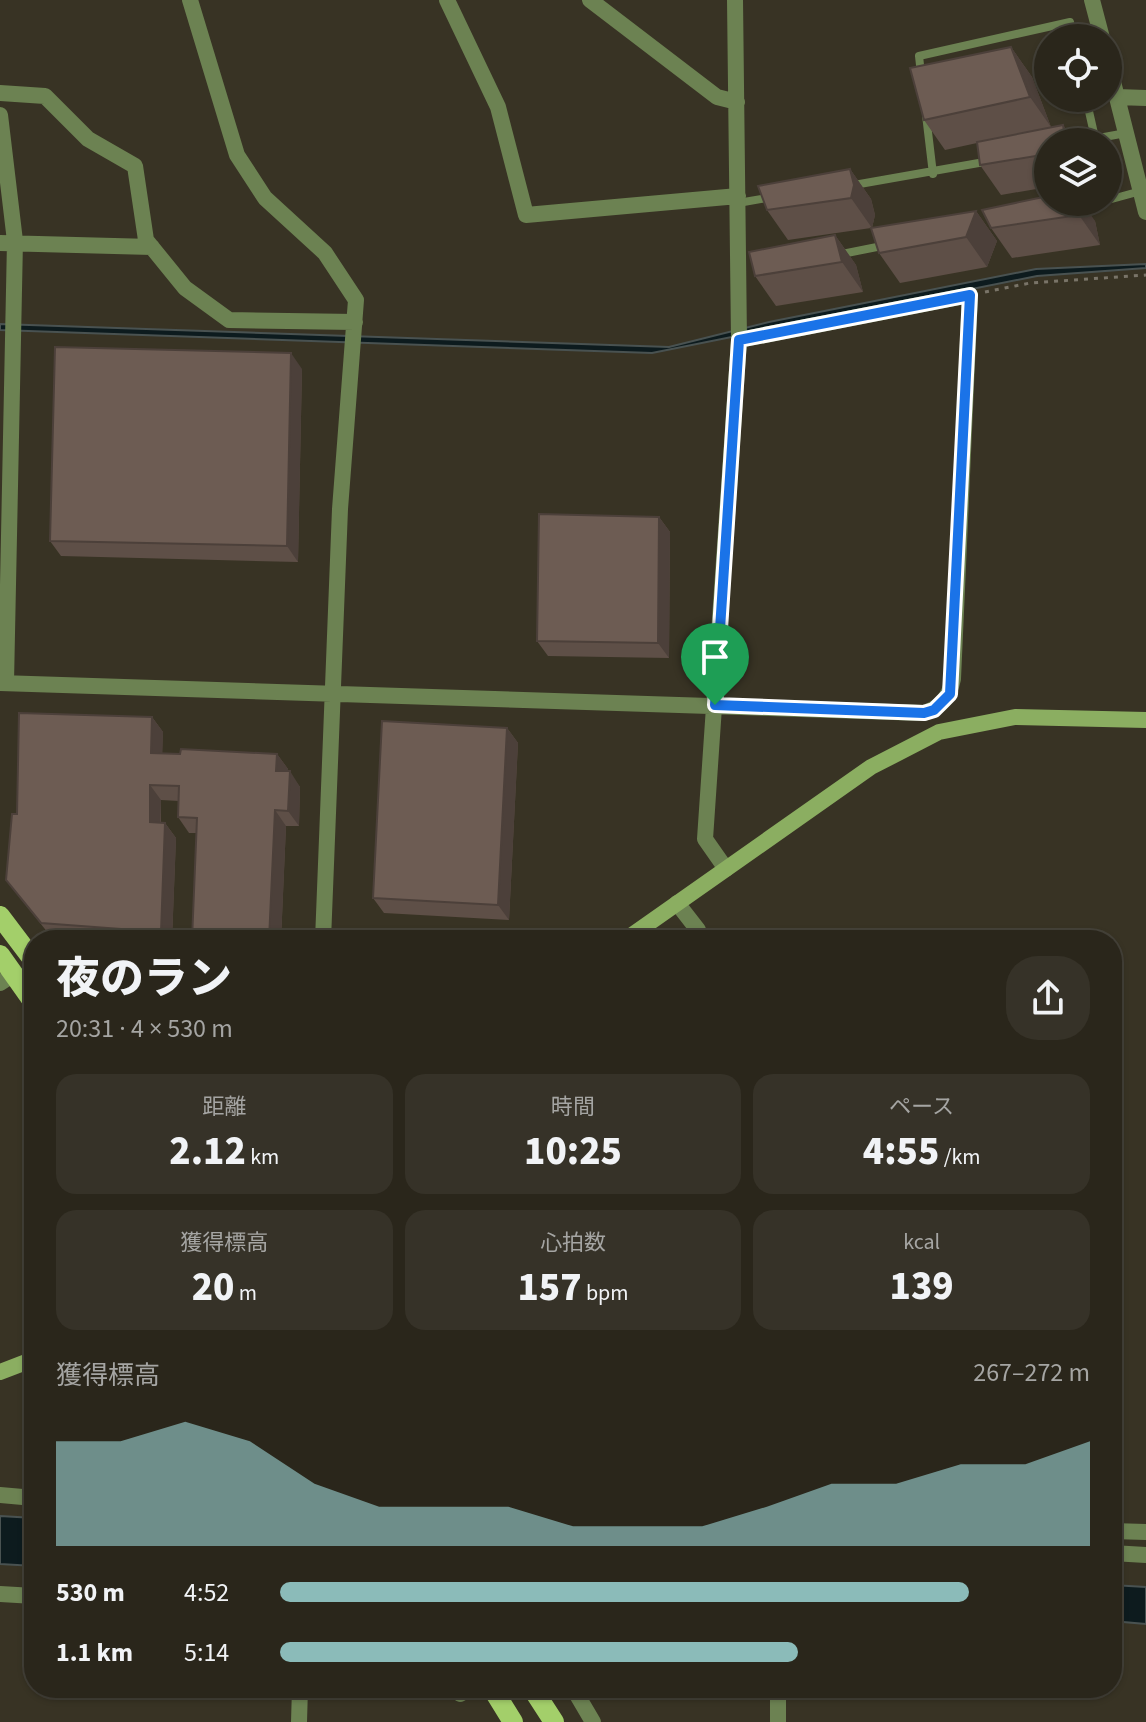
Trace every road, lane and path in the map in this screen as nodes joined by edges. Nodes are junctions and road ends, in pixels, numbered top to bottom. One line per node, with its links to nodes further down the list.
1 (190, 0): 32 (street)
2 (447, 0): 24 (street)
3 (590, 0): 13 (street)
4 (735, 0): 13 (street)
5 (1092, 0): 6 (street)
6 (1098, 24)
7 (1034, 30): 8 (lane)
8 (923, 86)
9 (0, 93): 28 (street)
10 (1122, 97): 11 (street)
11 (1146, 98)
12 (924, 100): 19 (lane)
13 (737, 102): 24 (street)
14 (1121, 112): 16 (street)
15 (0, 115): 27 (street)
16 (1126, 133): 17 (lane); 21 (street)
17 (1122, 134)
18 (1005, 158): 19 (lane)
19 (933, 174): 20 (lane)
20 (843, 187)
21 (1141, 191): 23 (lane); 25 (street)
22 (783, 196): 24 (lane)
23 (1122, 196)
24 (738, 199): 33 (street)
25 (1146, 212)
26 (902, 241): 29 (lane)
27 (8, 242): 28 (street); 34 (street)
28 (152, 247): 32 (street)
29 (828, 257)
30 (1146, 275): 31 (path)
31 (970, 295): 33 (street); 36 (street)
32 (355, 322): 35 (street)
33 (739, 340): 36 (street)
34 (3, 683): 35 (street)
35 (335, 692): 36 (street); 41 (street)
36 (715, 705): 38 (street)
37 (1146, 720): 38 (street)
38 (726, 869): 39 (street)
39 (677, 903): 42 (street); 43 (street)
40 (0, 916): 44 (main road)
41 (323, 930)
42 (639, 930)
43 (698, 930)
44 (24, 948)
45 (0, 955): 46 (main road)
46 (7, 979): 47 (main road)
47 (24, 994)
48 (24, 1363): 49 (street)
49 (0, 1372)
50 (0, 1495): 51 (street)
51 (24, 1497)
52 (1122, 1531): 53 (street)
53 (1146, 1532)
54 (1122, 1554): 55 (street)
55 (1146, 1555)
56 (0, 1594): 57 (street)
57 (24, 1595)
58 (300, 1698): 63 (street)
59 (498, 1698): 64 (main road)
60 (538, 1698): 65 (main road)
61 (579, 1698): 66 (street)
62 (778, 1698): 67 (street)
63 (299, 1722)
64 (513, 1722)
65 (554, 1722)
66 (593, 1722)
67 (778, 1722)

